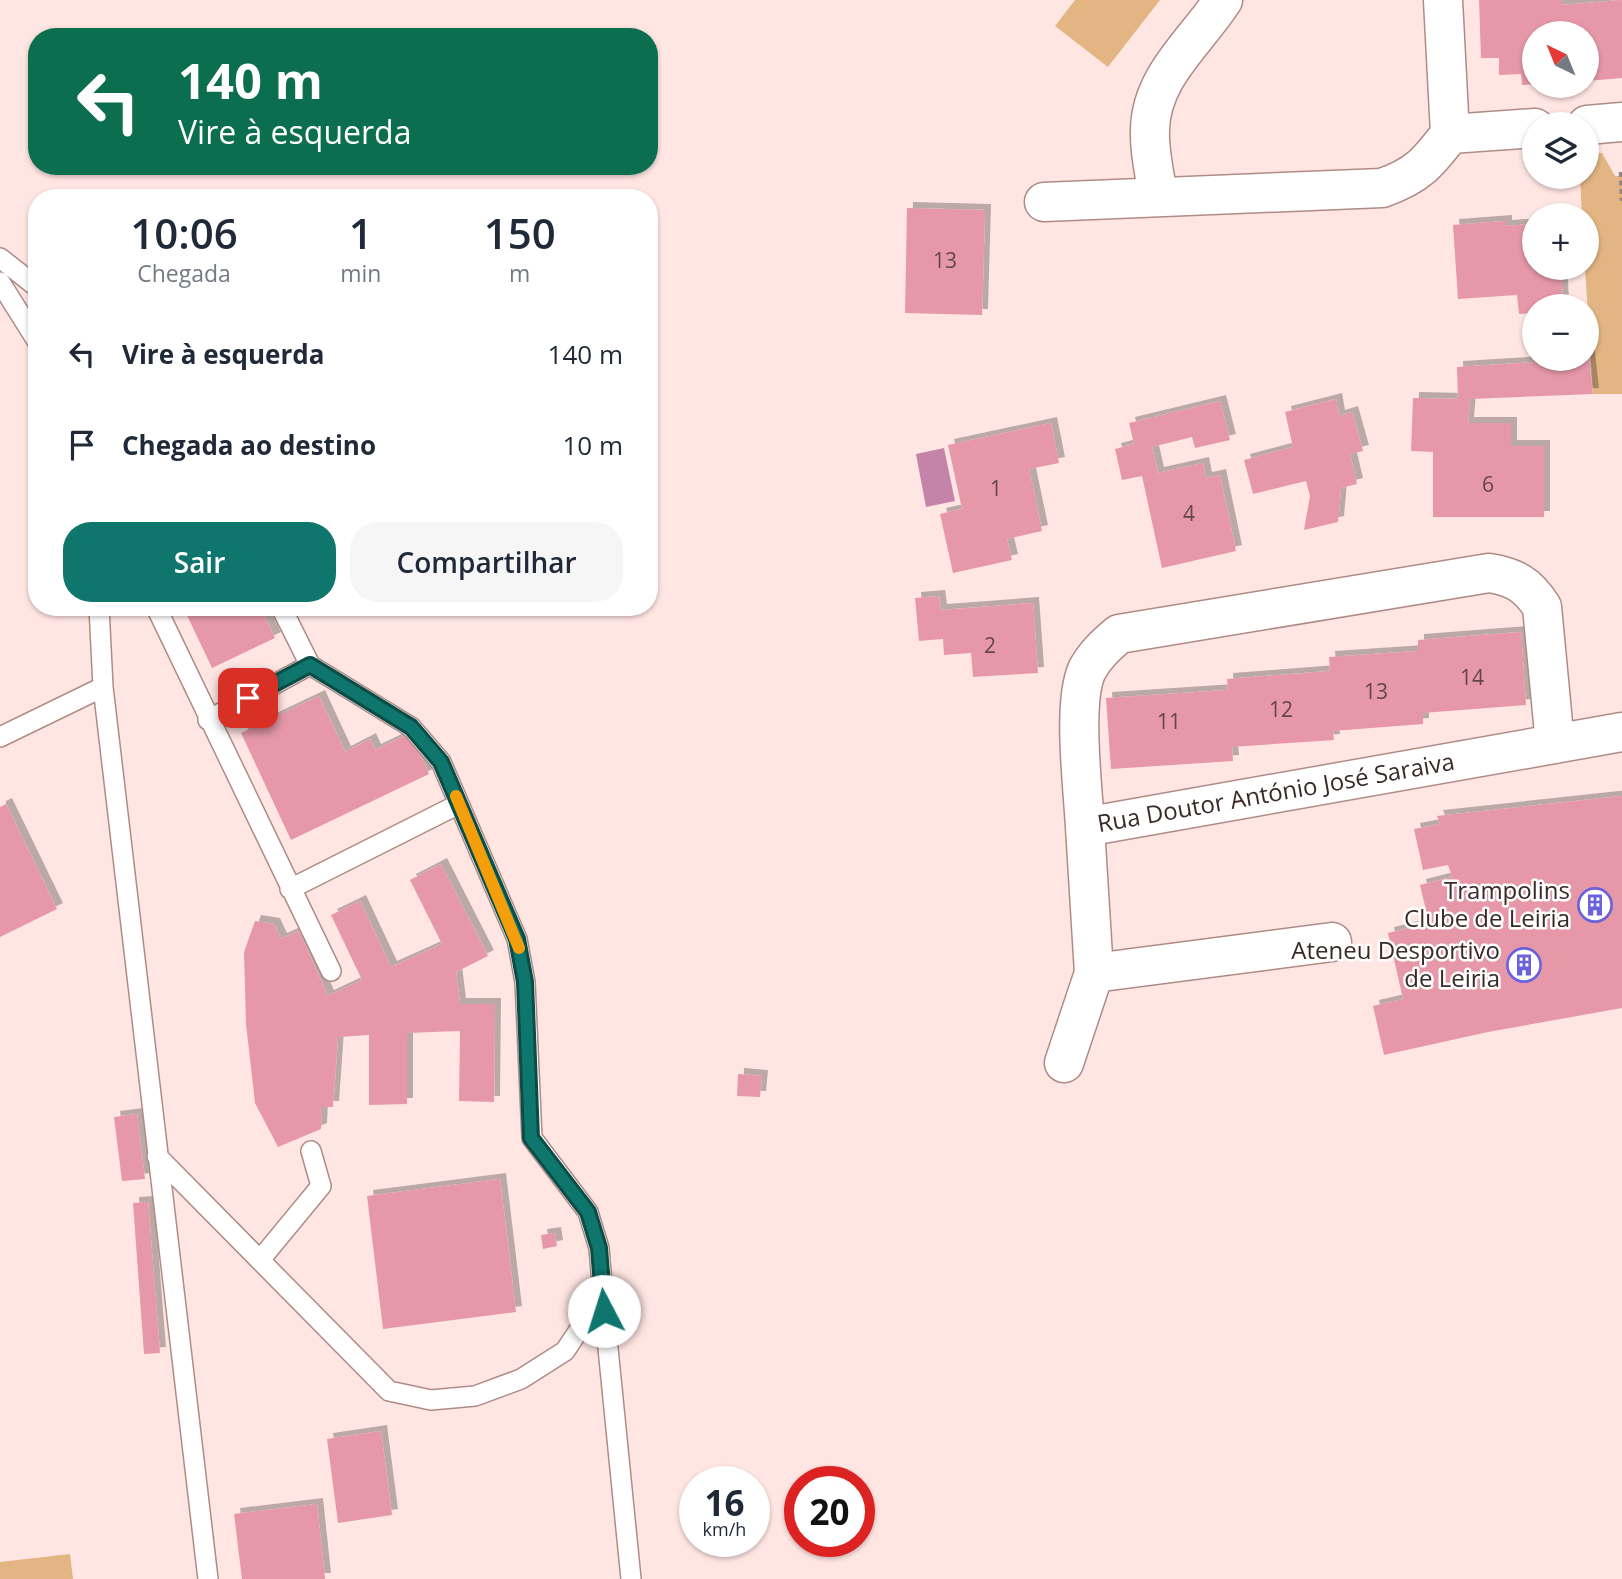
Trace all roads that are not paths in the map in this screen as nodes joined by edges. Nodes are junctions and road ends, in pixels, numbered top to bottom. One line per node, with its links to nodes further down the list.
1 (1223, 0): 7 (street)
2 (1443, 0): 6 (street)
3 (1622, 122): 4 (street)
4 (1599, 124)
5 (1522, 129): 6 (street)
6 (1450, 134): 7 (street)
7 (1158, 196): 8 (street)
8 (1044, 202)
9 (0, 258): 10 (lane)
10 (28, 280)
11 (0, 282): 12 (lane)
12 (28, 327)
13 (99, 616): 17 (lane)
14 (160, 616): 18 (lane)
15 (286, 616): 16 (lane)
16 (310, 665): 18 (lane); 22 (lane)
17 (103, 687): 20 (lane); 30 (lane)
18 (208, 720): 24 (lane)
19 (1622, 732): 21 (street, Rua Doutor António José Saraiva)
20 (0, 737)
21 (1555, 744): 23 (street, Rua Doutor António José Saraiva); 23 (street)
22 (459, 804): 24 (lane); 32 (lane)
23 (1084, 827): 27 (street, Rua Doutor António José Saraiva)
24 (290, 889): 26 (lane)
25 (1332, 942): 27 (street)
26 (331, 971)
27 (1094, 973): 28 (street, Rua Doutor António José Saraiva)
28 (1065, 1063)
29 (312, 1151): 31 (lane)
30 (157, 1156): 31 (lane); 33 (lane)
31 (260, 1260): 32 (lane)
32 (602, 1284): 34 (lane)
33 (208, 1579)
34 (631, 1579)

